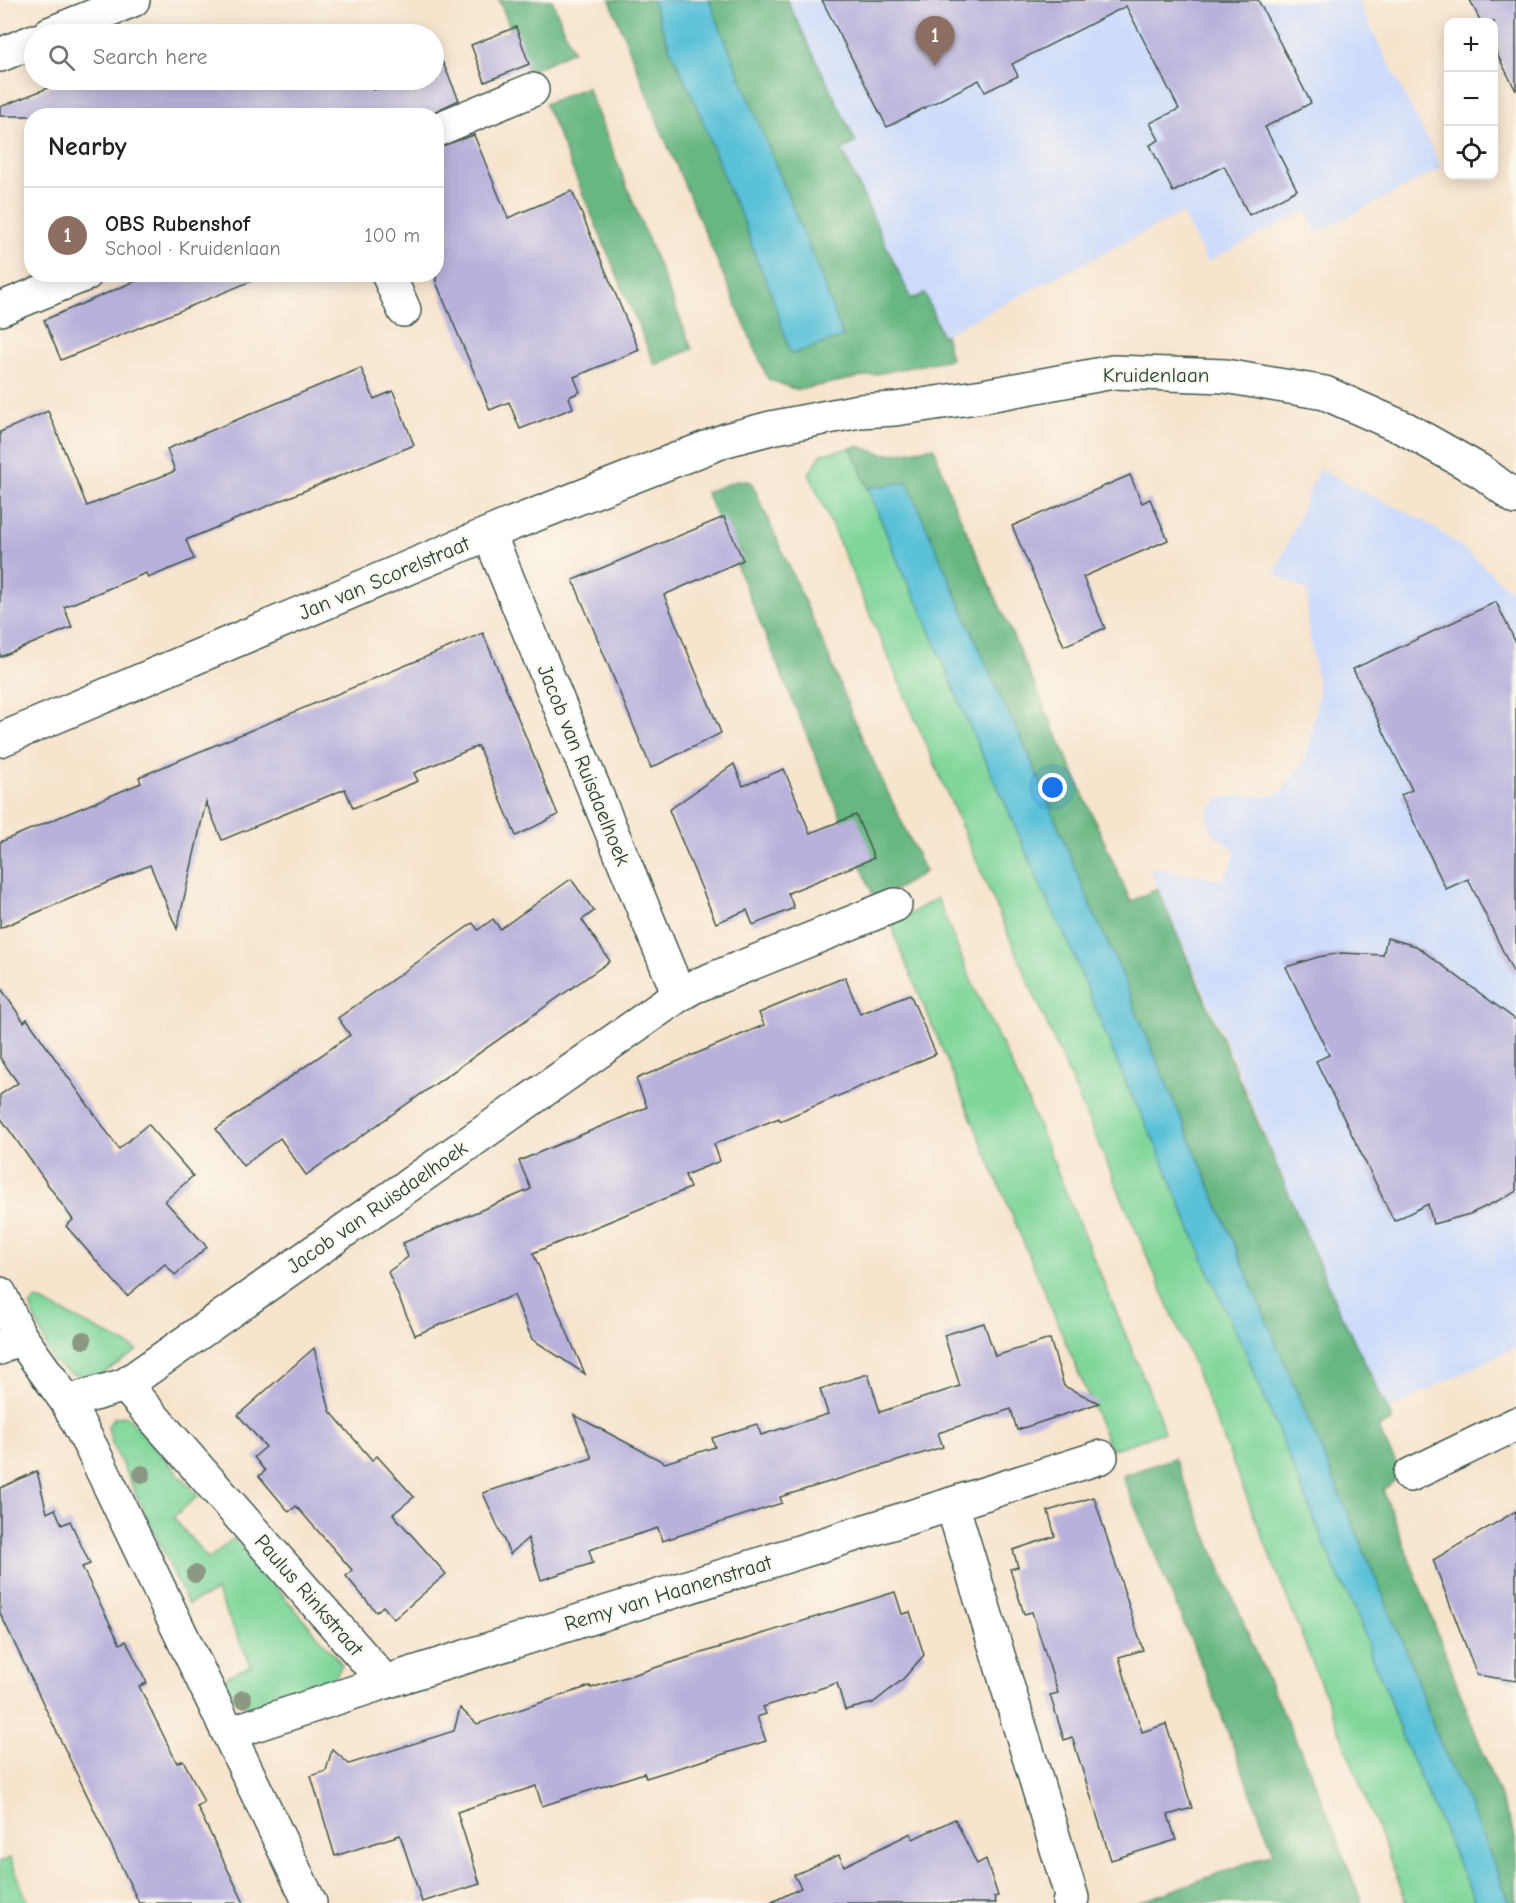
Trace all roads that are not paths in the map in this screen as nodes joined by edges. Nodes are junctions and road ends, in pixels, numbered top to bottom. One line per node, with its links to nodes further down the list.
1 (133, 0): 2 (street)
2 (74, 24)
3 (24, 45): 4 (street)
4 (0, 54)
5 (532, 90): 6 (street)
6 (444, 127)
7 (66, 282): 9 (street)
8 (392, 282): 10 (street)
9 (0, 309)
10 (404, 310)
11 (771, 428): 12 (street, Kruidenlaan); 13 (street, Jan van Scorelstraat)
12 (1516, 498)
13 (489, 534): 14 (street, Jan van Scorelstraat); 16 (street, Jacob van Ruisdaelhoek)
14 (0, 740)
15 (895, 905): 16 (street, Jacob van Ruisdaelhoek)
16 (679, 995): 19 (street, Jacob van Ruisdaelhoek)
17 (0, 1294): 18 (street)
18 (10, 1342): 20 (street)
19 (124, 1385): 20 (street, Jacob van Ruisdaelhoek); 25 (street, Paulus Rinkstraat)
20 (67, 1402): 26 (street)
21 (1516, 1424): 23 (street)
22 (1101, 1457): 24 (street, Remy van Haanenstraat)
23 (1410, 1475)
24 (952, 1504): 25 (street, Remy van Haanenstraat); 28 (street)
25 (385, 1682): 26 (street, Paulus Rinkstraat)
26 (230, 1733): 27 (street)
27 (310, 1903)
28 (1068, 1903)

